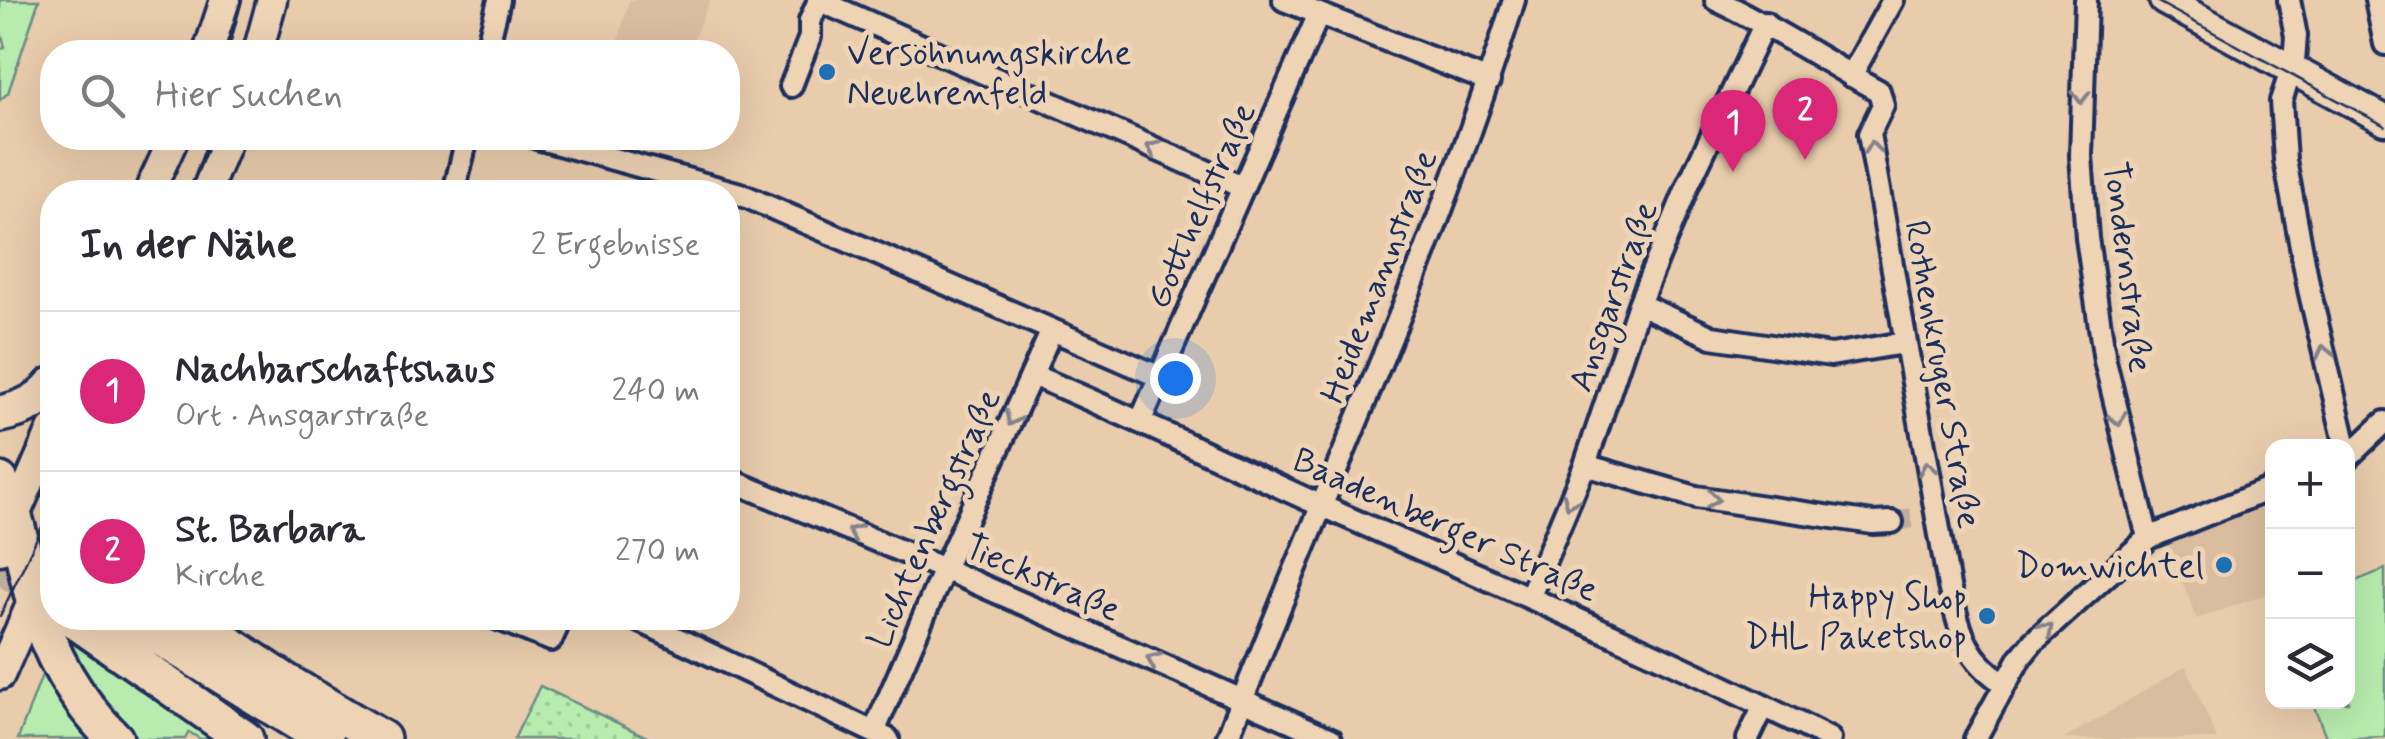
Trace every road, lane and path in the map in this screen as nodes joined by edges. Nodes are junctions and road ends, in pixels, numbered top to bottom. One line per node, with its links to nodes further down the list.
1 (225, 0): 15 (main road)
2 (272, 0): 16 (main road)
3 (499, 0): 17 (street)
4 (818, 0): 22 (street); 32 (street, one-way to 4)
5 (1284, 0): 13 (street)
6 (1514, 0): 21 (street, Heidemannstraße)
7 (1716, 0): 14 (street)
8 (1893, 0): 20 (street)
9 (2086, 0): 53 (street, Tondernstraße, one-way to 53)
10 (2164, 0): 19 (main road)
11 (2288, 0): 19 (street)
12 (2376, 0): 18 (street)
13 (1318, 16): 21 (street); 32 (street, Gotthelfstraße)
14 (1765, 23): 20 (street); 34 (street, Ansgarstraße)
15 (212, 40)
16 (261, 40)
17 (489, 40)
18 (2385, 44)
19 (2291, 68): 23 (main road); 43 (street, one-way to 19)
20 (1851, 76): 36 (street, Rothenkruger Straße, one-way to 20)
21 (1489, 80): 50 (street, Heidemannstraße)
22 (791, 86)
23 (2385, 120)
24 (168, 150): 28 (main road)
25 (223, 150): 29 (main road)
26 (464, 150): 30 (street)
27 (577, 150): 31 (street)
28 (155, 180)
29 (211, 180)
30 (457, 180)
31 (678, 180)
32 (1242, 187): 38 (street, Gotthelfstraße)
33 (740, 194): 35 (street)
34 (1639, 304): 36 (street); 46 (street, Ansgarstraße)
35 (1052, 330): 37 (street, Lichtenbergstraße); 38 (street)
36 (1904, 343): 67 (street, Rothenkruger Straße, one-way to 36)
37 (1032, 375): 41 (street, Baadenberger Straße); 55 (street, Lichtenbergstraße, one-way to 55)
38 (1160, 376): 41 (street, Gotthelfstraße)
39 (40, 397): 40 (highway)
40 (0, 414)
41 (1141, 420): 50 (street, Baadenberger Straße)
42 (2385, 422): 44 (street)
43 (2344, 439)
44 (2355, 447)
45 (40, 458): 51 (main road)
46 (1585, 466): 52 (street, one-way to 52); 56 (street, Ansgarstraße, one-way to 56)
47 (0, 481): 51 (highway)
48 (740, 484): 55 (street, Tieckstraße, one-way to 48)
49 (2265, 491): 53 (street)
50 (1320, 505): 56 (street, Baadenberger Straße); 68 (street, Heidemannstraße)
51 (15, 517): 54 (highway)
52 (1892, 522)
53 (2148, 538): 67 (street, one-way to 53)
54 (26, 558): 57 (highway)
55 (944, 569): 68 (street, Tieckstraße, one-way to 55); 70 (street, Lichtenbergstraße)
56 (1530, 596): 69 (street, Baadenberger Straße)
57 (33, 598): 58 (highway); 66 (main road)
58 (40, 616)
59 (45, 630): 71 (highway)
60 (89, 630): 72 (highway)
61 (149, 630): 73 (highway)
62 (208, 630): 74 (highway)
63 (526, 630): 64 (street)
64 (556, 630)
65 (659, 630): 70 (street)
66 (0, 674)
67 (2005, 684): 79 (street)
68 (1242, 699): 75 (street, Heidemannstraße); 76 (street, Tieckstraße)
69 (1764, 706): 77 (street); 78 (street, Baadenberger Straße)
70 (881, 736)
71 (115, 739)
72 (245, 739)
73 (326, 739)
74 (382, 739)
75 (1226, 739)
76 (1331, 739)
77 (1748, 739)
78 (1830, 739)
79 (1975, 739)

